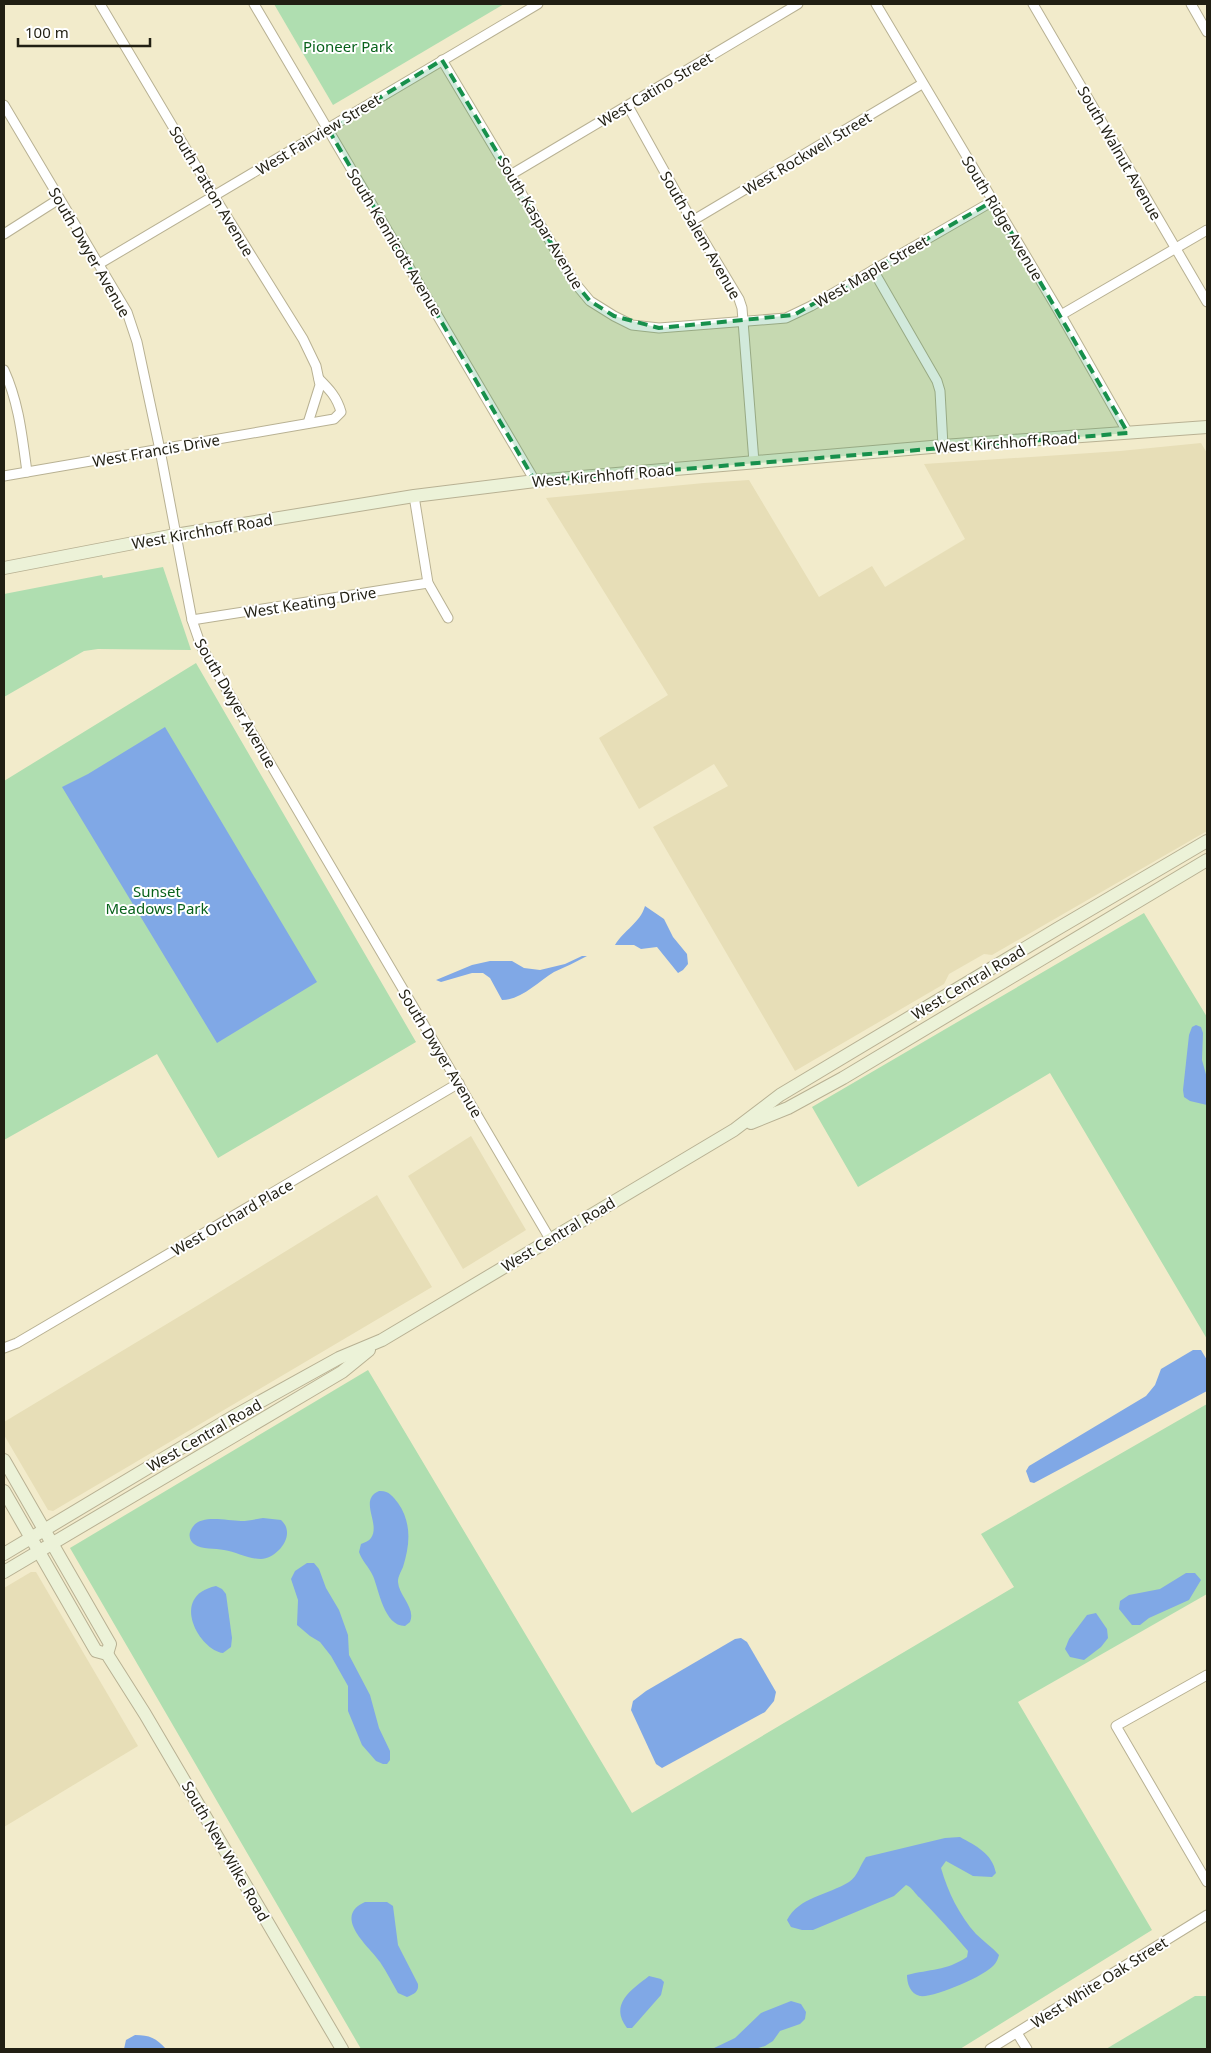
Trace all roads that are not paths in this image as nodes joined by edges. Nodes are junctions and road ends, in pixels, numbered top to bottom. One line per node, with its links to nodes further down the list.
1 (100, 4): 15 (street, South Patton Avenue)
2 (254, 4): 13 (street, South Kennicott Avenue)
3 (538, 4): 9 (street, West Fairview Street)
4 (798, 4): 12 (street, West Catino Street)
5 (876, 4): 10 (street, South Ridge Avenue)
6 (1033, 4): 21 (street, South Walnut Avenue)
7 (1191, 4): 8 (street)
8 (1207, 32)
9 (442, 60): 13 (street, West Fairview Street); 14 (street, South Kaspar Avenue)
10 (922, 84): 17 (street, South Ridge Avenue); 18 (street, West Rockwell Street)
11 (4, 105): 16 (street, South Dwyer Avenue)
12 (628, 106): 14 (street, West Catino Street); 18 (street, South Salem Avenue)
13 (328, 128): 15 (street, West Fairview Street); 37 (street, South Kennicott Avenue)
14 (512, 174): 26 (street, South Kaspar Avenue)
15 (214, 196): 22 (street, West Fairview Street); 28 (street, South Patton Avenue)
16 (59, 199): 20 (street); 22 (street, South Dwyer Avenue)
17 (992, 201): 23 (street, West Maple Street); 25 (street, South Ridge Avenue)
18 (692, 221): 26 (street, South Salem Avenue)
19 (1207, 230): 21 (street)
20 (4, 234)
21 (1176, 248): 24 (street, South Walnut Avenue); 25 (street)
22 (99, 264): 33 (street, South Dwyer Avenue)
23 (873, 270): 26 (street, West Maple Street); 32 (street)
24 (1207, 302)
25 (1061, 315): 31 (street, South Ridge Avenue)
26 (742, 322): 34 (street, South Salem Avenue)
27 (4, 370): 35 (street)
28 (318, 379): 29 (street, South Patton Avenue); 29 (street, South Patton Avenue)
29 (308, 423): 33 (street, West Francis Drive)
30 (1207, 427): 31 (main road, West Kirchhoff Road)
31 (1128, 433): 32 (main road, West Kirchhoff Road)
32 (943, 446): 34 (main road, West Kirchhoff Road)
33 (160, 450): 35 (street, West Francis Drive); 39 (street, South Dwyer Avenue)
34 (754, 462): 37 (main road, West Kirchhoff Road)
35 (26, 472): 36 (street, West Francis Drive)
36 (4, 476)
37 (535, 481): 38 (main road, West Kirchhoff Road)
38 (414, 496): 39 (main road, West Kirchhoff Road); 41 (street)
39 (175, 535): 40 (main road, West Kirchhoff Road); 43 (street, South Dwyer Avenue)
40 (4, 568)
41 (428, 583): 42 (street); 43 (street, West Keating Drive)
42 (448, 618)
43 (192, 620): 46 (street, South Dwyer Avenue)
44 (1207, 842): 47 (main road, West Central Road)
45 (1207, 860): 47 (main road, West Central Road)
46 (458, 1083): 48 (street, South Dwyer Avenue); 50 (street, West Orchard Place)
47 (734, 1130): 48 (main road, West Central Road)
48 (550, 1239): 49 (main road, West Central Road)
49 (382, 1340): 53 (main road, West Central Road); 55 (main road, West Central Road)
50 (4, 1348)
51 (4, 1460): 53 (main road, South New Wilke Road)
52 (4, 1491): 54 (main road, South New Wilke Road)
53 (44, 1530): 54 (main road, West Central Road); 55 (main road, South New Wilke Road)
54 (31, 1538): 56 (main road, South New Wilke Road); 57 (main road, West Central Road)
55 (52, 1544): 56 (main road, West Central Road); 59 (main road, South New Wilke Road)
56 (39, 1552): 58 (main road, West Central Road); 59 (main road, South New Wilke Road)
57 (4, 1554)
58 (4, 1572)
59 (107, 1654): 64 (main road, South New Wilke Road)
60 (1207, 1675): 61 (street)
61 (1207, 1882)
62 (1207, 1915): 63 (street, West White Oak Street)
63 (1017, 2033): 65 (street, West White Oak Street); 66 (street)
64 (342, 2049)
65 (990, 2049)
66 (1027, 2049)

